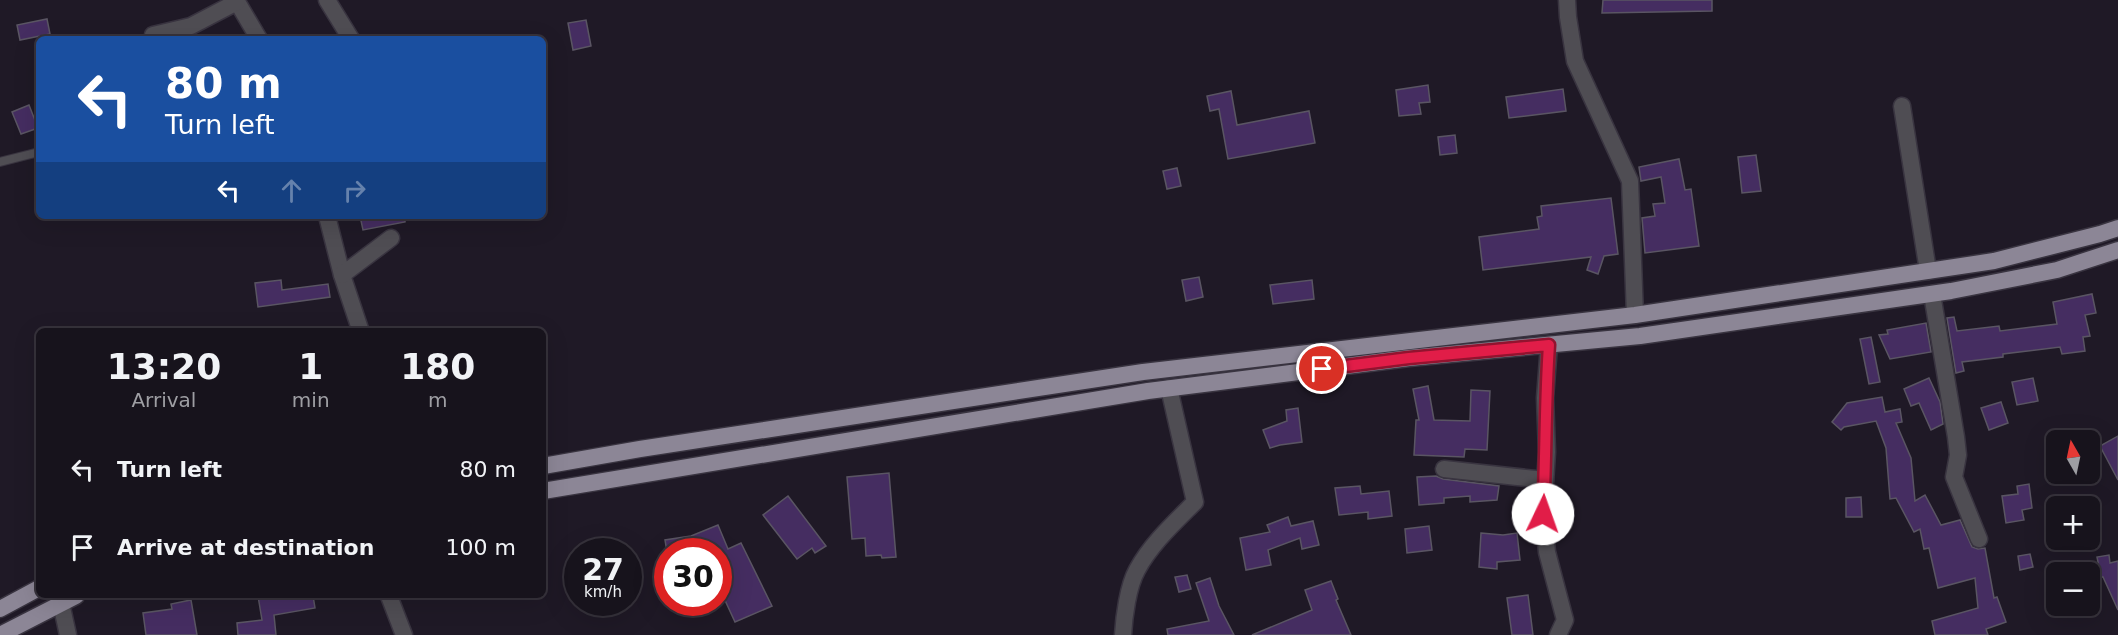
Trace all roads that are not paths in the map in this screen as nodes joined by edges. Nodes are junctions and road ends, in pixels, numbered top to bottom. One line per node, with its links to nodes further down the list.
1 (327, 0): 6 (street)
2 (1567, 0): 17 (street)
3 (237, 1): 4 (street); 5 (street)
4 (153, 35)
5 (257, 36)
6 (349, 36)
7 (1902, 106): 14 (street)
8 (36, 153): 9 (lane)
9 (0, 162)
10 (328, 219): 15 (street)
11 (2118, 228): 14 (highway)
12 (391, 238): 15 (street)
13 (2118, 250): 16 (highway)
14 (1928, 271): 17 (highway)
15 (342, 275): 18 (street)
16 (1932, 294): 19 (highway); 25 (street)
17 (1635, 315): 21 (highway)
18 (360, 328)
19 (1549, 345): 20 (highway); 23 (street)
20 (1169, 388): 24 (highway); 33 (street)
21 (546, 465)
22 (1444, 469): 23 (street)
23 (1545, 480): 34 (street)
24 (546, 491)
25 (1979, 539)
26 (36, 590): 29 (highway)
27 (390, 598): 32 (street)
28 (68, 599): 30 (highway); 31 (street)
29 (0, 609)
30 (0, 635)
31 (68, 635)
32 (404, 635)
33 (1124, 635)
34 (1558, 635)

